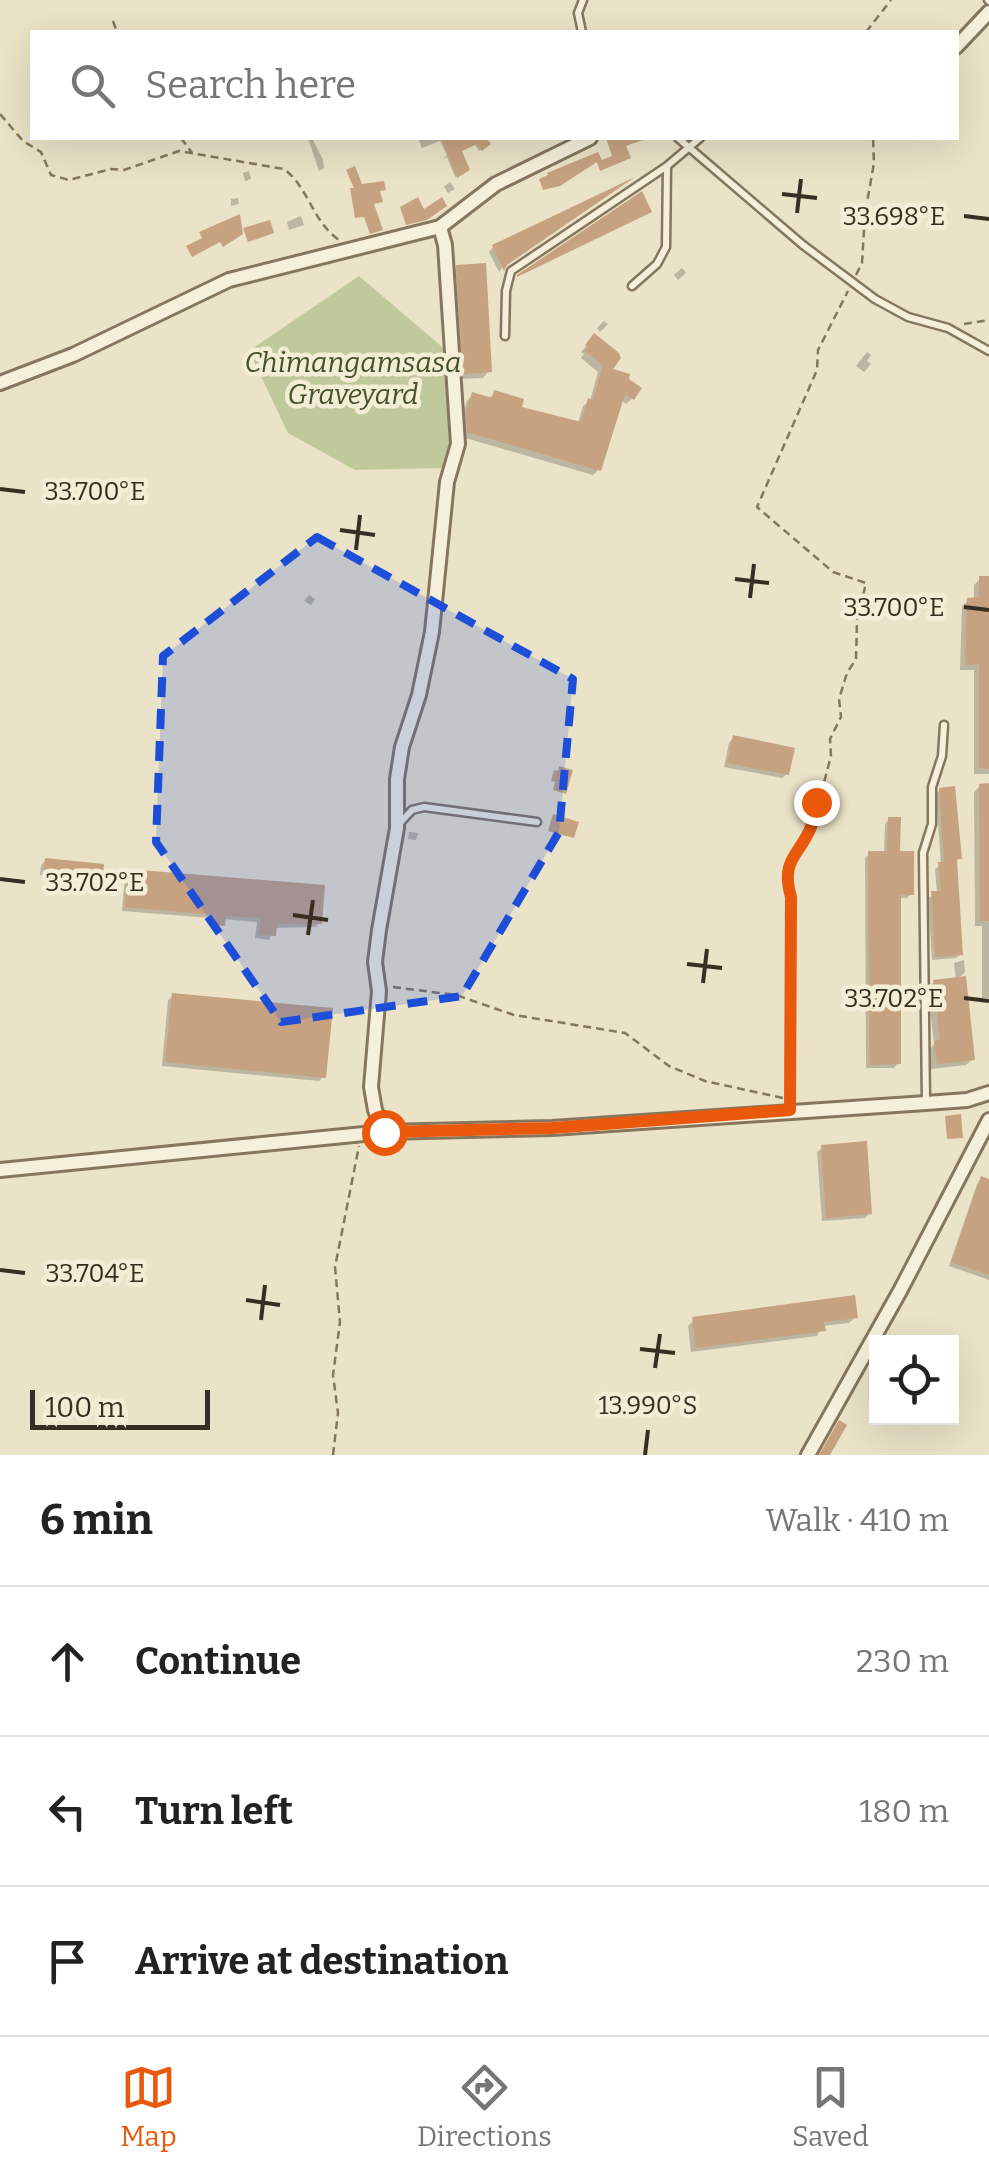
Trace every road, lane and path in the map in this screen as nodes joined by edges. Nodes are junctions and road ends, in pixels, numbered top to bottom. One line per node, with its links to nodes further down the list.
1 (582, 0): 6 (lane)
2 (891, 0): 7 (path)
3 (989, 12): 8 (street)
4 (112, 21): 5 (path)
5 (115, 30)
6 (582, 30)
7 (868, 30)
8 (959, 44)
9 (0, 114): 16 (path)
10 (182, 140): 16 (path)
11 (586, 140): 18 (street)
12 (680, 140): 15 (lane)
13 (697, 140): 15 (lane)
14 (873, 140): 20 (path)
15 (687, 147): 17 (lane); 20 (lane)
16 (192, 154): 19 (path)
17 (667, 166): 21 (lane); 24 (lane)
18 (440, 227): 19 (street); 29 (street)
19 (353, 249): 26 (street)
20 (852, 283): 23 (lane); 33 (path)
21 (632, 286)
22 (989, 320): 23 (path)
23 (948, 328): 25 (lane)
24 (505, 336)
25 (989, 350)
26 (0, 383)
27 (944, 725): 32 (lane)
28 (538, 822): 29 (lane)
29 (397, 828): 30 (street)
30 (376, 976): 33 (path); 35 (street)
31 (989, 1093): 32 (street)
32 (926, 1103): 33 (street)
33 (790, 1110): 35 (street)
34 (989, 1120): 39 (street)
35 (384, 1132): 36 (street)
36 (361, 1134): 37 (street); 38 (path)
37 (0, 1170)
38 (333, 1455)
39 (808, 1455)

